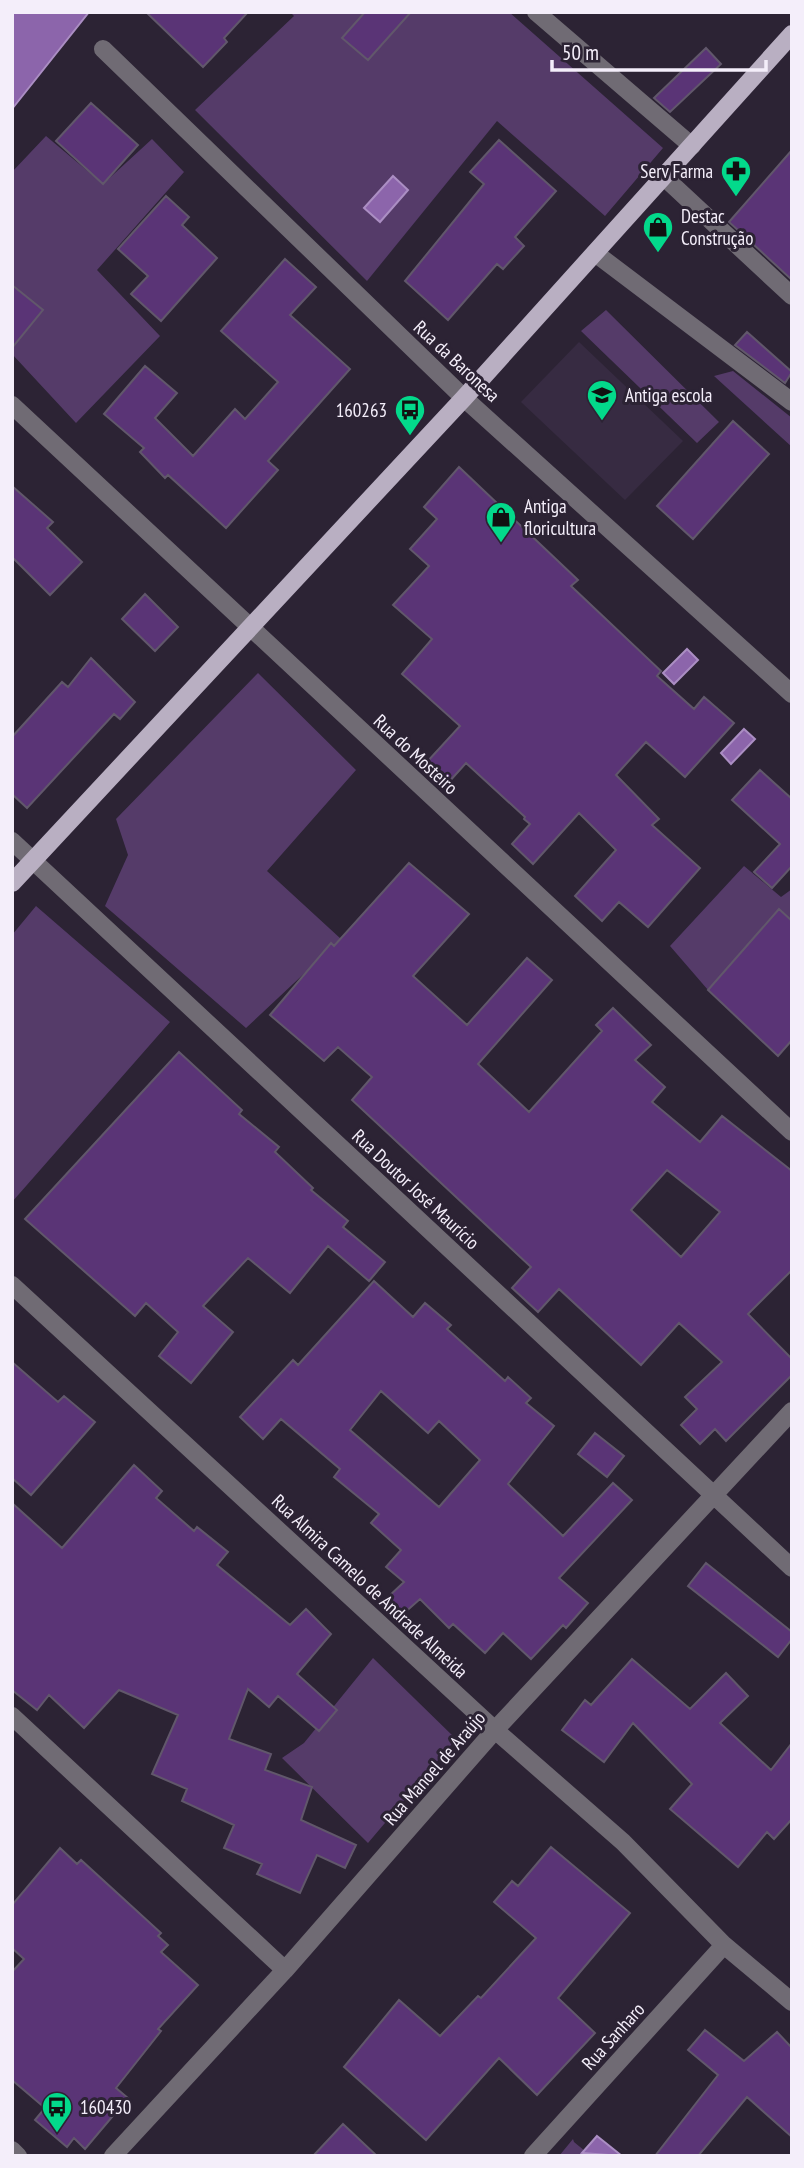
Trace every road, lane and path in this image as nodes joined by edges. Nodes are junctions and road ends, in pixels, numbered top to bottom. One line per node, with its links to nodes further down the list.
1 (536, 12): 4 (street)
2 (792, 34): 4 (main road)
3 (103, 49): 8 (street, Rua da Baronesa)
4 (692, 146): 5 (main road)
5 (664, 177): 6 (main road); 7 (street)
6 (596, 253): 8 (main road); 9 (street)
7 (792, 296)
8 (464, 398): 11 (main road); 12 (street, Rua da Baronesa)
9 (792, 402)
10 (12, 405): 11 (street, Rua do Mosteiro)
11 (251, 629): 14 (main road); 16 (street, Rua do Mosteiro)
12 (792, 694)
13 (12, 841): 14 (street, Rua Doutor José Maurício)
14 (33, 861): 15 (main road); 19 (street, Rua Doutor José Maurício)
15 (12, 883)
16 (792, 1132)
17 (12, 1286): 22 (street, Rua Almira Camelo de Andrade Almeida)
18 (792, 1411): 19 (street, Rua Manoel de Araújo)
19 (715, 1495): 20 (street, Rua Doutor José Maurício); 22 (street, Rua Manoel de Araújo)
20 (792, 1568)
21 (12, 1716): 24 (street)
22 (495, 1730): 23 (street, Rua Almira Camelo de Andrade Almeida); 24 (street, Rua Manoel de Araújo)
23 (724, 1945): 25 (street, Rua Almira Camelo de Andrade Almeida); 29 (street, Rua Sanharo)
24 (285, 1970): 28 (street, Rua Manoel de Araújo)
25 (792, 2001)
26 (12, 2150): 27 (street)
27 (18, 2156)
28 (113, 2156)
29 (533, 2156)

